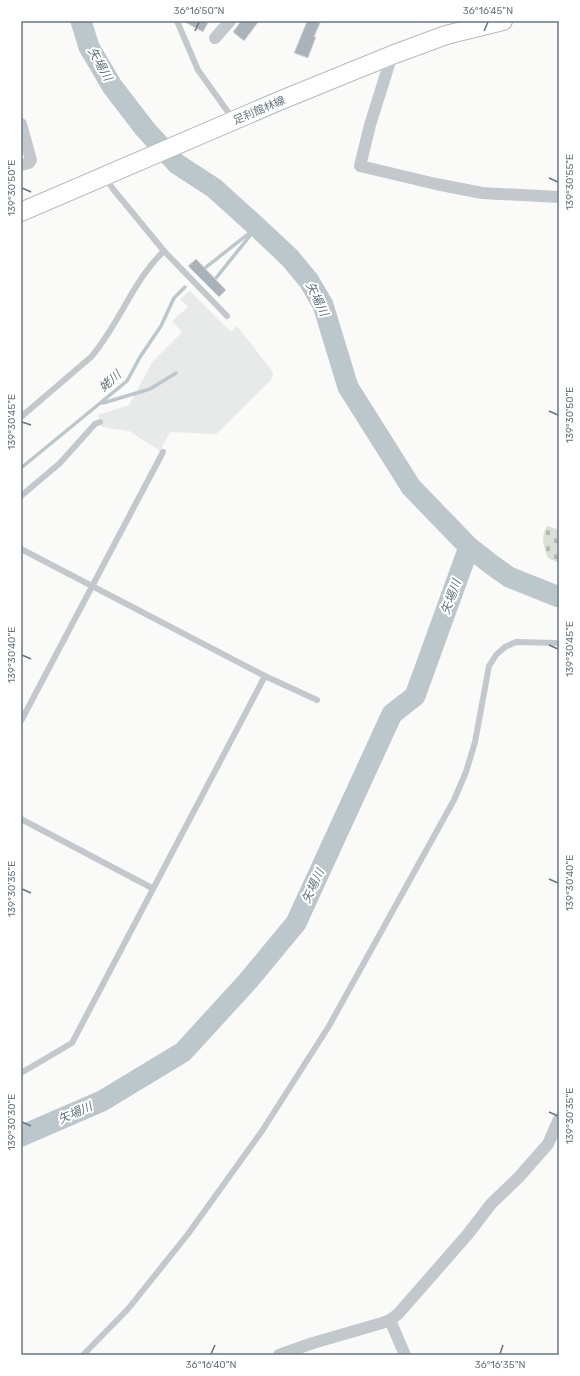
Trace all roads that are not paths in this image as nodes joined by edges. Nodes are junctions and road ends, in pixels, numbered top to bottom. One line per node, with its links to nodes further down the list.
1 (176, 21): 6 (lane)
2 (230, 21): 4 (street)
3 (503, 21): 5 (main road, 足利館林線)
4 (215, 38)
5 (392, 55): 6 (main road, 足利館林線); 10 (street)
6 (230, 122): 9 (main road, 足利館林線)
7 (21, 124): 8 (street)
8 (21, 165)
9 (108, 175): 11 (main road, 足利館林線); 12 (lane)
10 (559, 197)
11 (21, 212)
12 (164, 250): 13 (lane); 14 (lane)
13 (227, 316)
14 (21, 417)
15 (100, 422): 17 (lane)
16 (163, 452): 19 (lane)
17 (21, 496)
18 (21, 549): 19 (lane)
19 (93, 586): 21 (lane); 23 (lane)
20 (559, 643): 29 (lane)
21 (265, 676): 22 (lane); 25 (lane)
22 (317, 700)
23 (21, 721)
24 (21, 819): 25 (lane)
25 (152, 888): 26 (lane)
26 (21, 1073)
27 (559, 1119): 28 (street)
28 (390, 1320): 30 (street); 31 (street)
29 (83, 1355)
30 (279, 1355)
31 (405, 1355)

